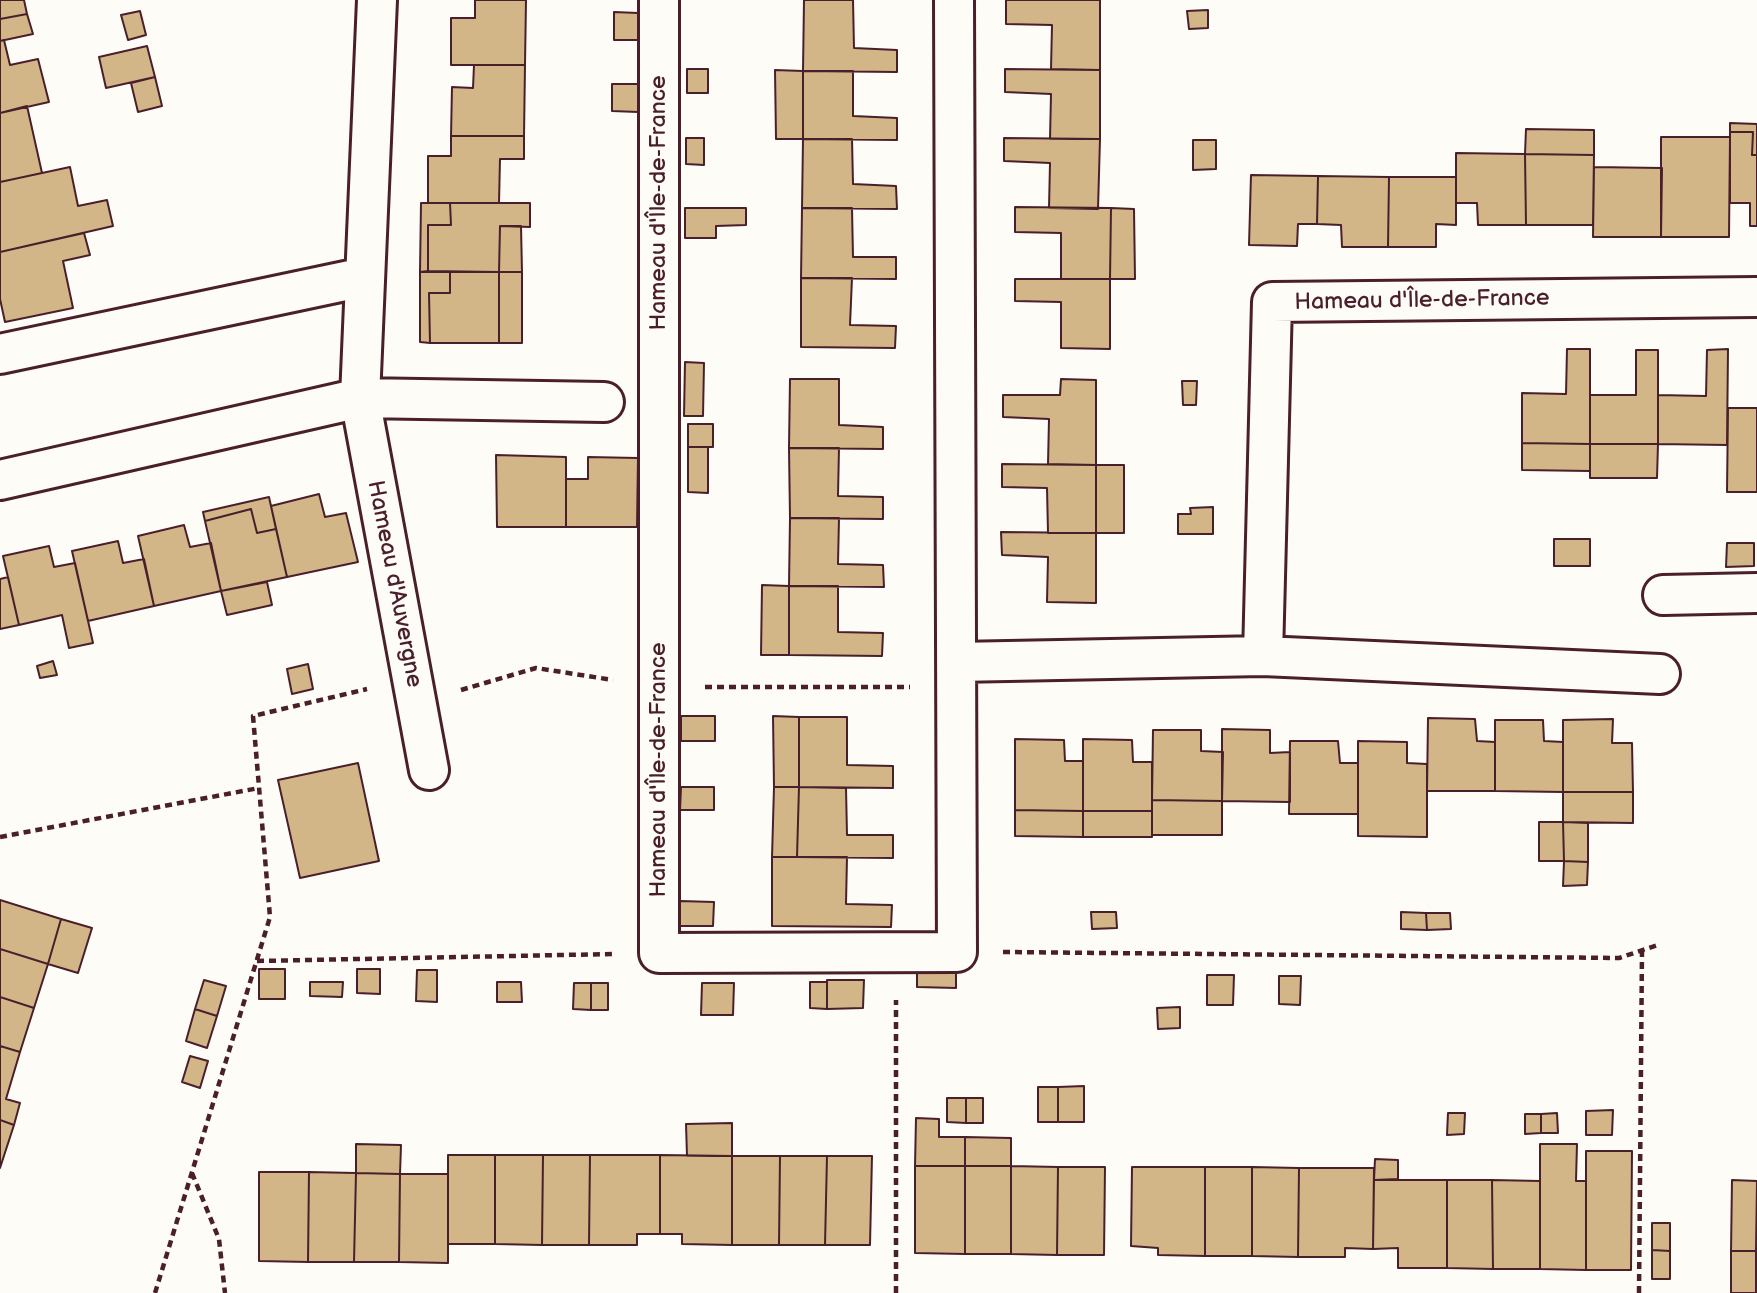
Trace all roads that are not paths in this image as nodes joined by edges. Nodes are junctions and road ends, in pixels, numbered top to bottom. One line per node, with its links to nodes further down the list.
1 (377, 0): 4 (street, Hameau d'Auvergne)
2 (659, 0): 13 (street, Hameau d'Île-de-France)
3 (954, 0): 13 (street)
4 (364, 277): 6 (street); 7 (street, Hameau d'Auvergne)
5 (1757, 297): 12 (street, Hameau d'Île-de-France)
6 (0, 354)
7 (360, 398): 8 (street); 9 (street); 15 (street, Hameau d'Auvergne)
8 (604, 402)
9 (0, 480)
10 (1757, 593): 11 (street)
11 (1663, 595)
12 (1263, 656): 13 (street); 14 (street)
13 (957, 662)
14 (1660, 674)
15 (429, 770)

